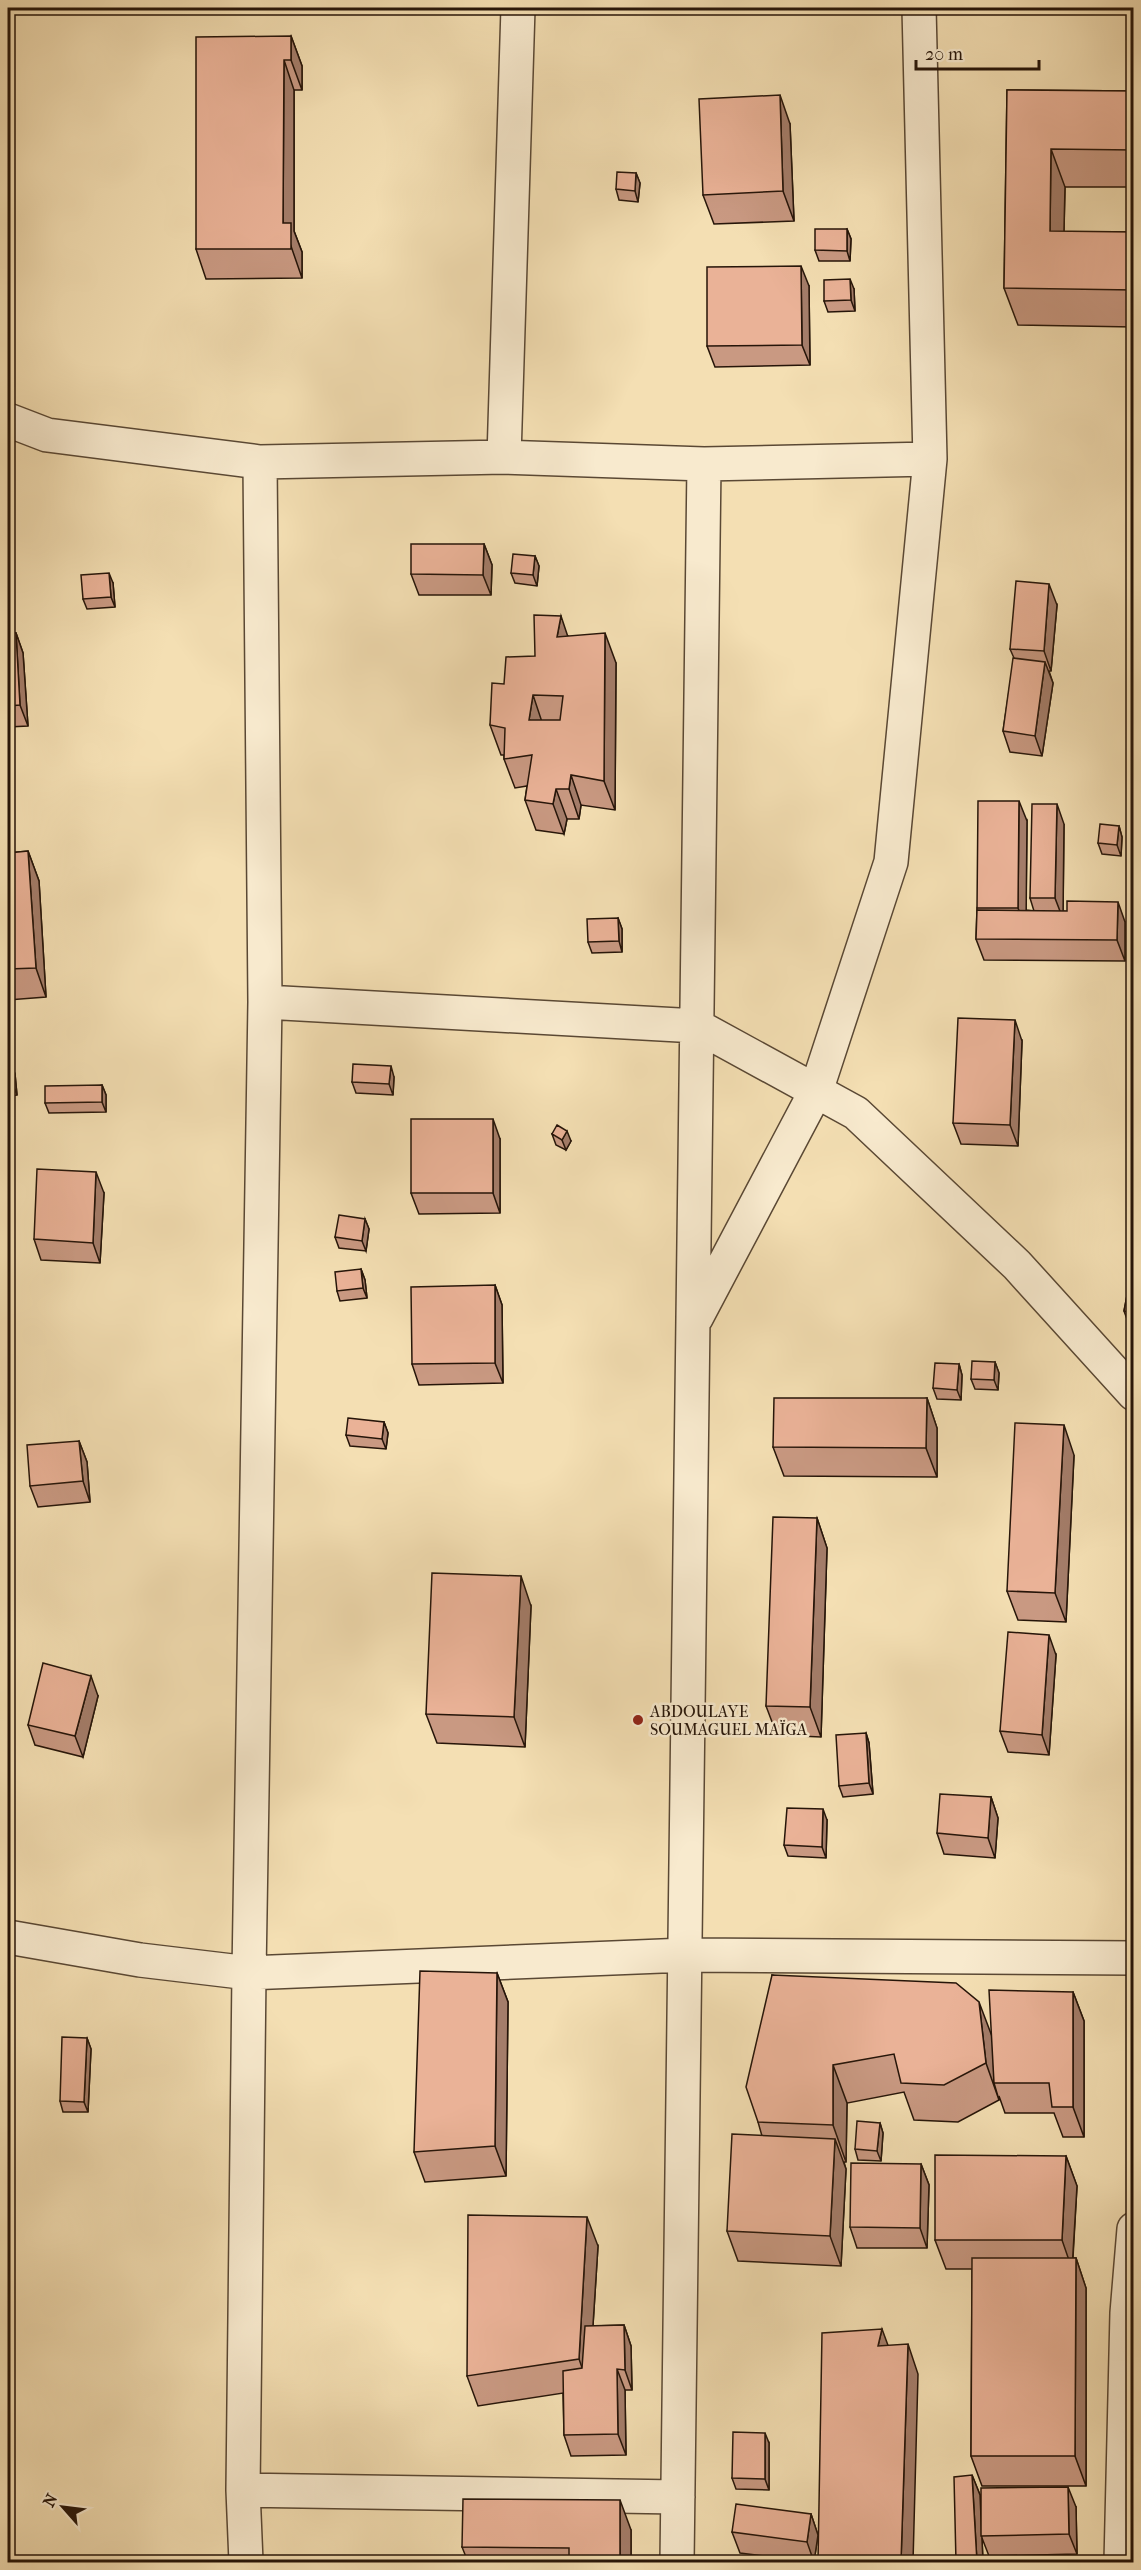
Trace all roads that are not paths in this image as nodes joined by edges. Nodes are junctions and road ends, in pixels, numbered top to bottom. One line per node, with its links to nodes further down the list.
1 (519, 8): 4 (street)
2 (919, 8): 5 (street)
3 (8, 420): 6 (street)
4 (504, 458): 6 (street); 7 (street)
5 (930, 459): 7 (street); 10 (street)
6 (260, 462): 8 (street)
7 (704, 464): 9 (street)
8 (265, 1002): 9 (street); 16 (street)
9 (697, 1026): 10 (street); 11 (street)
10 (816, 1091): 11 (street); 12 (street)
11 (693, 1324): 14 (street)
12 (1134, 1394)
13 (8, 1937): 16 (street)
14 (686, 1955): 15 (street); 16 (street); 20 (street)
15 (1134, 1958)
16 (249, 1973): 19 (street)
17 (1134, 2229): 18 (street)
18 (1130, 2313): 21 (street)
19 (243, 2490): 20 (street); 22 (street)
20 (678, 2497): 23 (street)
21 (1125, 2545)
22 (246, 2562)
23 (677, 2562)

